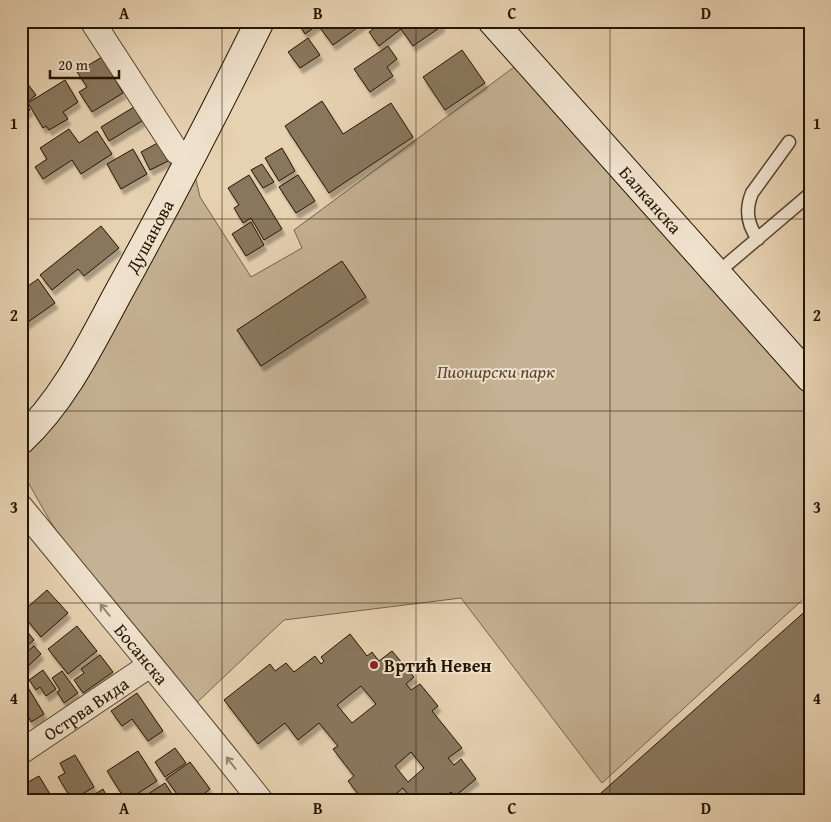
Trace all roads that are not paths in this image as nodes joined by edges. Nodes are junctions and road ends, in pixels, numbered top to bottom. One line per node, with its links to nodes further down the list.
1 (92, 21): 5 (street)
2 (260, 21): 5 (main road, Душанова)
3 (492, 21): 8 (main road, Балканска)
4 (789, 142): 7 (lane)
5 (191, 160): 10 (main road, Душанова)
6 (810, 194): 7 (lane)
7 (758, 239): 8 (lane)
8 (717, 273): 9 (main road, Балканска)
9 (810, 378)
10 (21, 440)
11 (21, 507): 12 (street, Босанска, one-way to 11)
12 (150, 665): 13 (street, Острва Вида); 14 (street, Босанска, one-way to 12)
13 (21, 752)
14 (261, 801)

